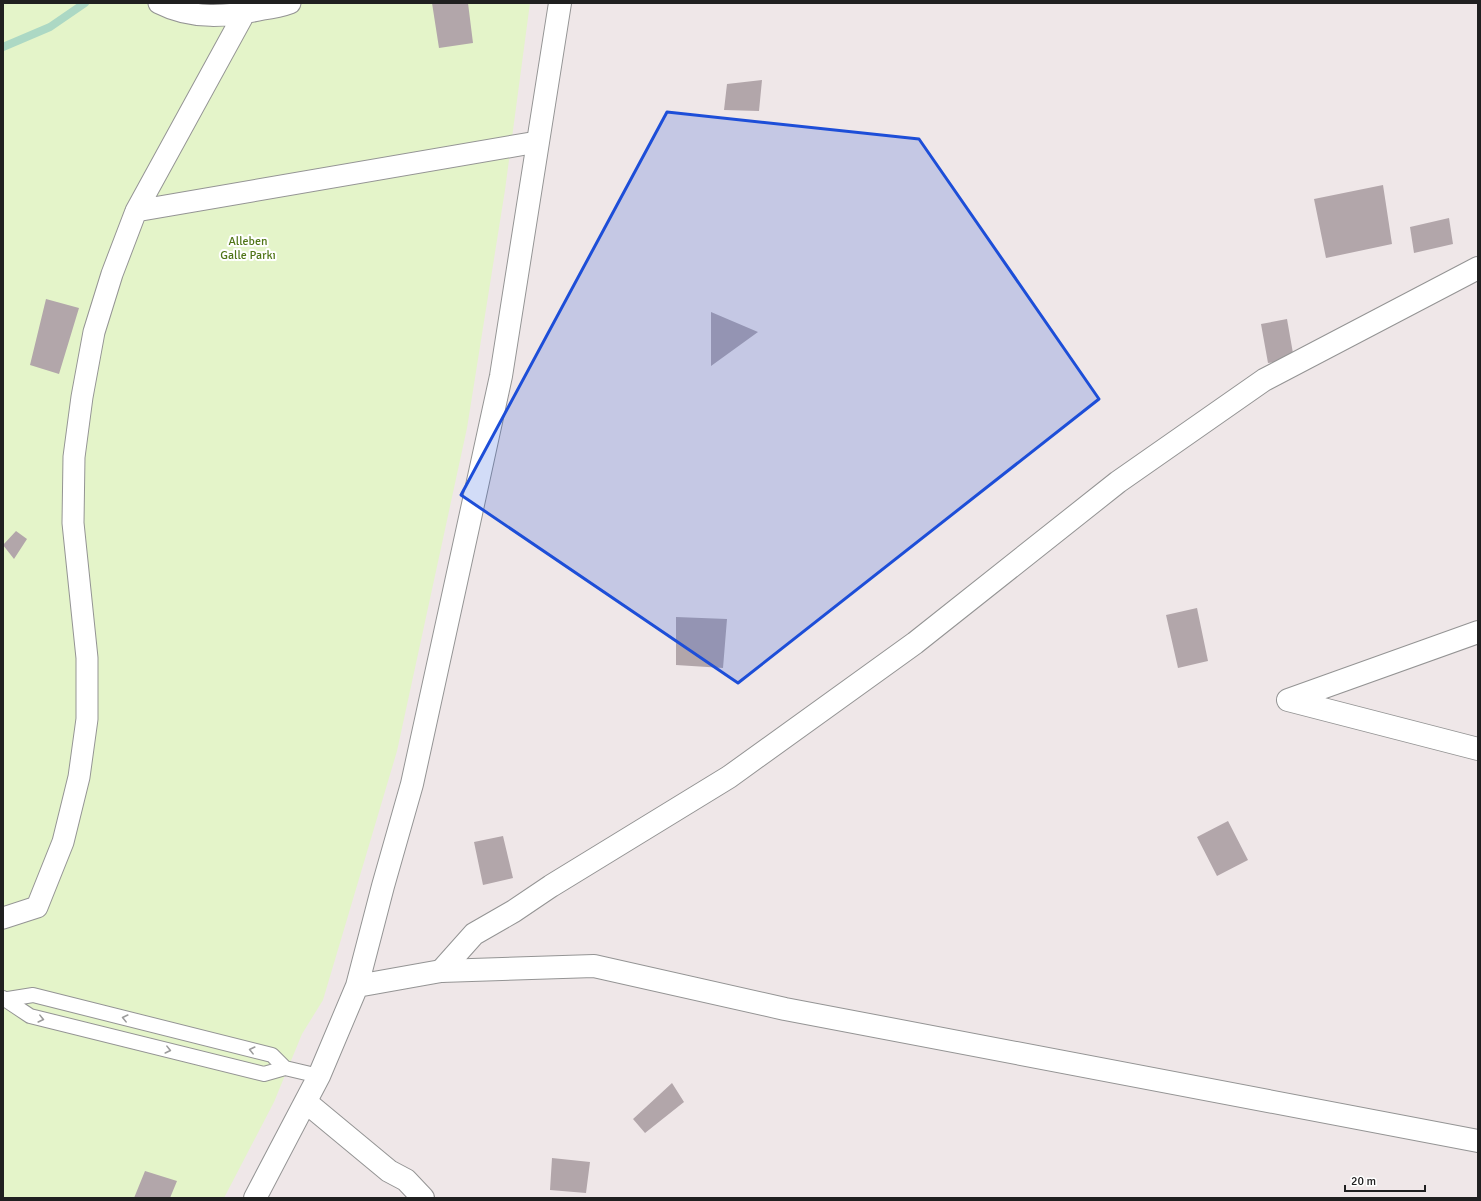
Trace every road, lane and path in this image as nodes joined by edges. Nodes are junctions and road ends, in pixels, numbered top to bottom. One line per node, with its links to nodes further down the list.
1 (290, 3): 4 (street)
2 (560, 3): 5 (street)
3 (163, 5): 4 (street)
4 (247, 8): 6 (street)
5 (537, 142): 6 (street); 12 (street)
6 (136, 211): 10 (street)
7 (1478, 268): 11 (street)
8 (1478, 632): 9 (street)
9 (1478, 749)
10 (3, 918)
11 (441, 971): 12 (street); 17 (street)
12 (357, 986): 15 (street)
13 (6, 999): 14 (lane, one-way to 13); 14 (lane, one-way to 14)
14 (285, 1068): 15 (lane)
15 (319, 1076): 16 (street)
16 (306, 1103): 18 (street); 19 (street)
17 (1478, 1141)
18 (255, 1198)
19 (424, 1198)

